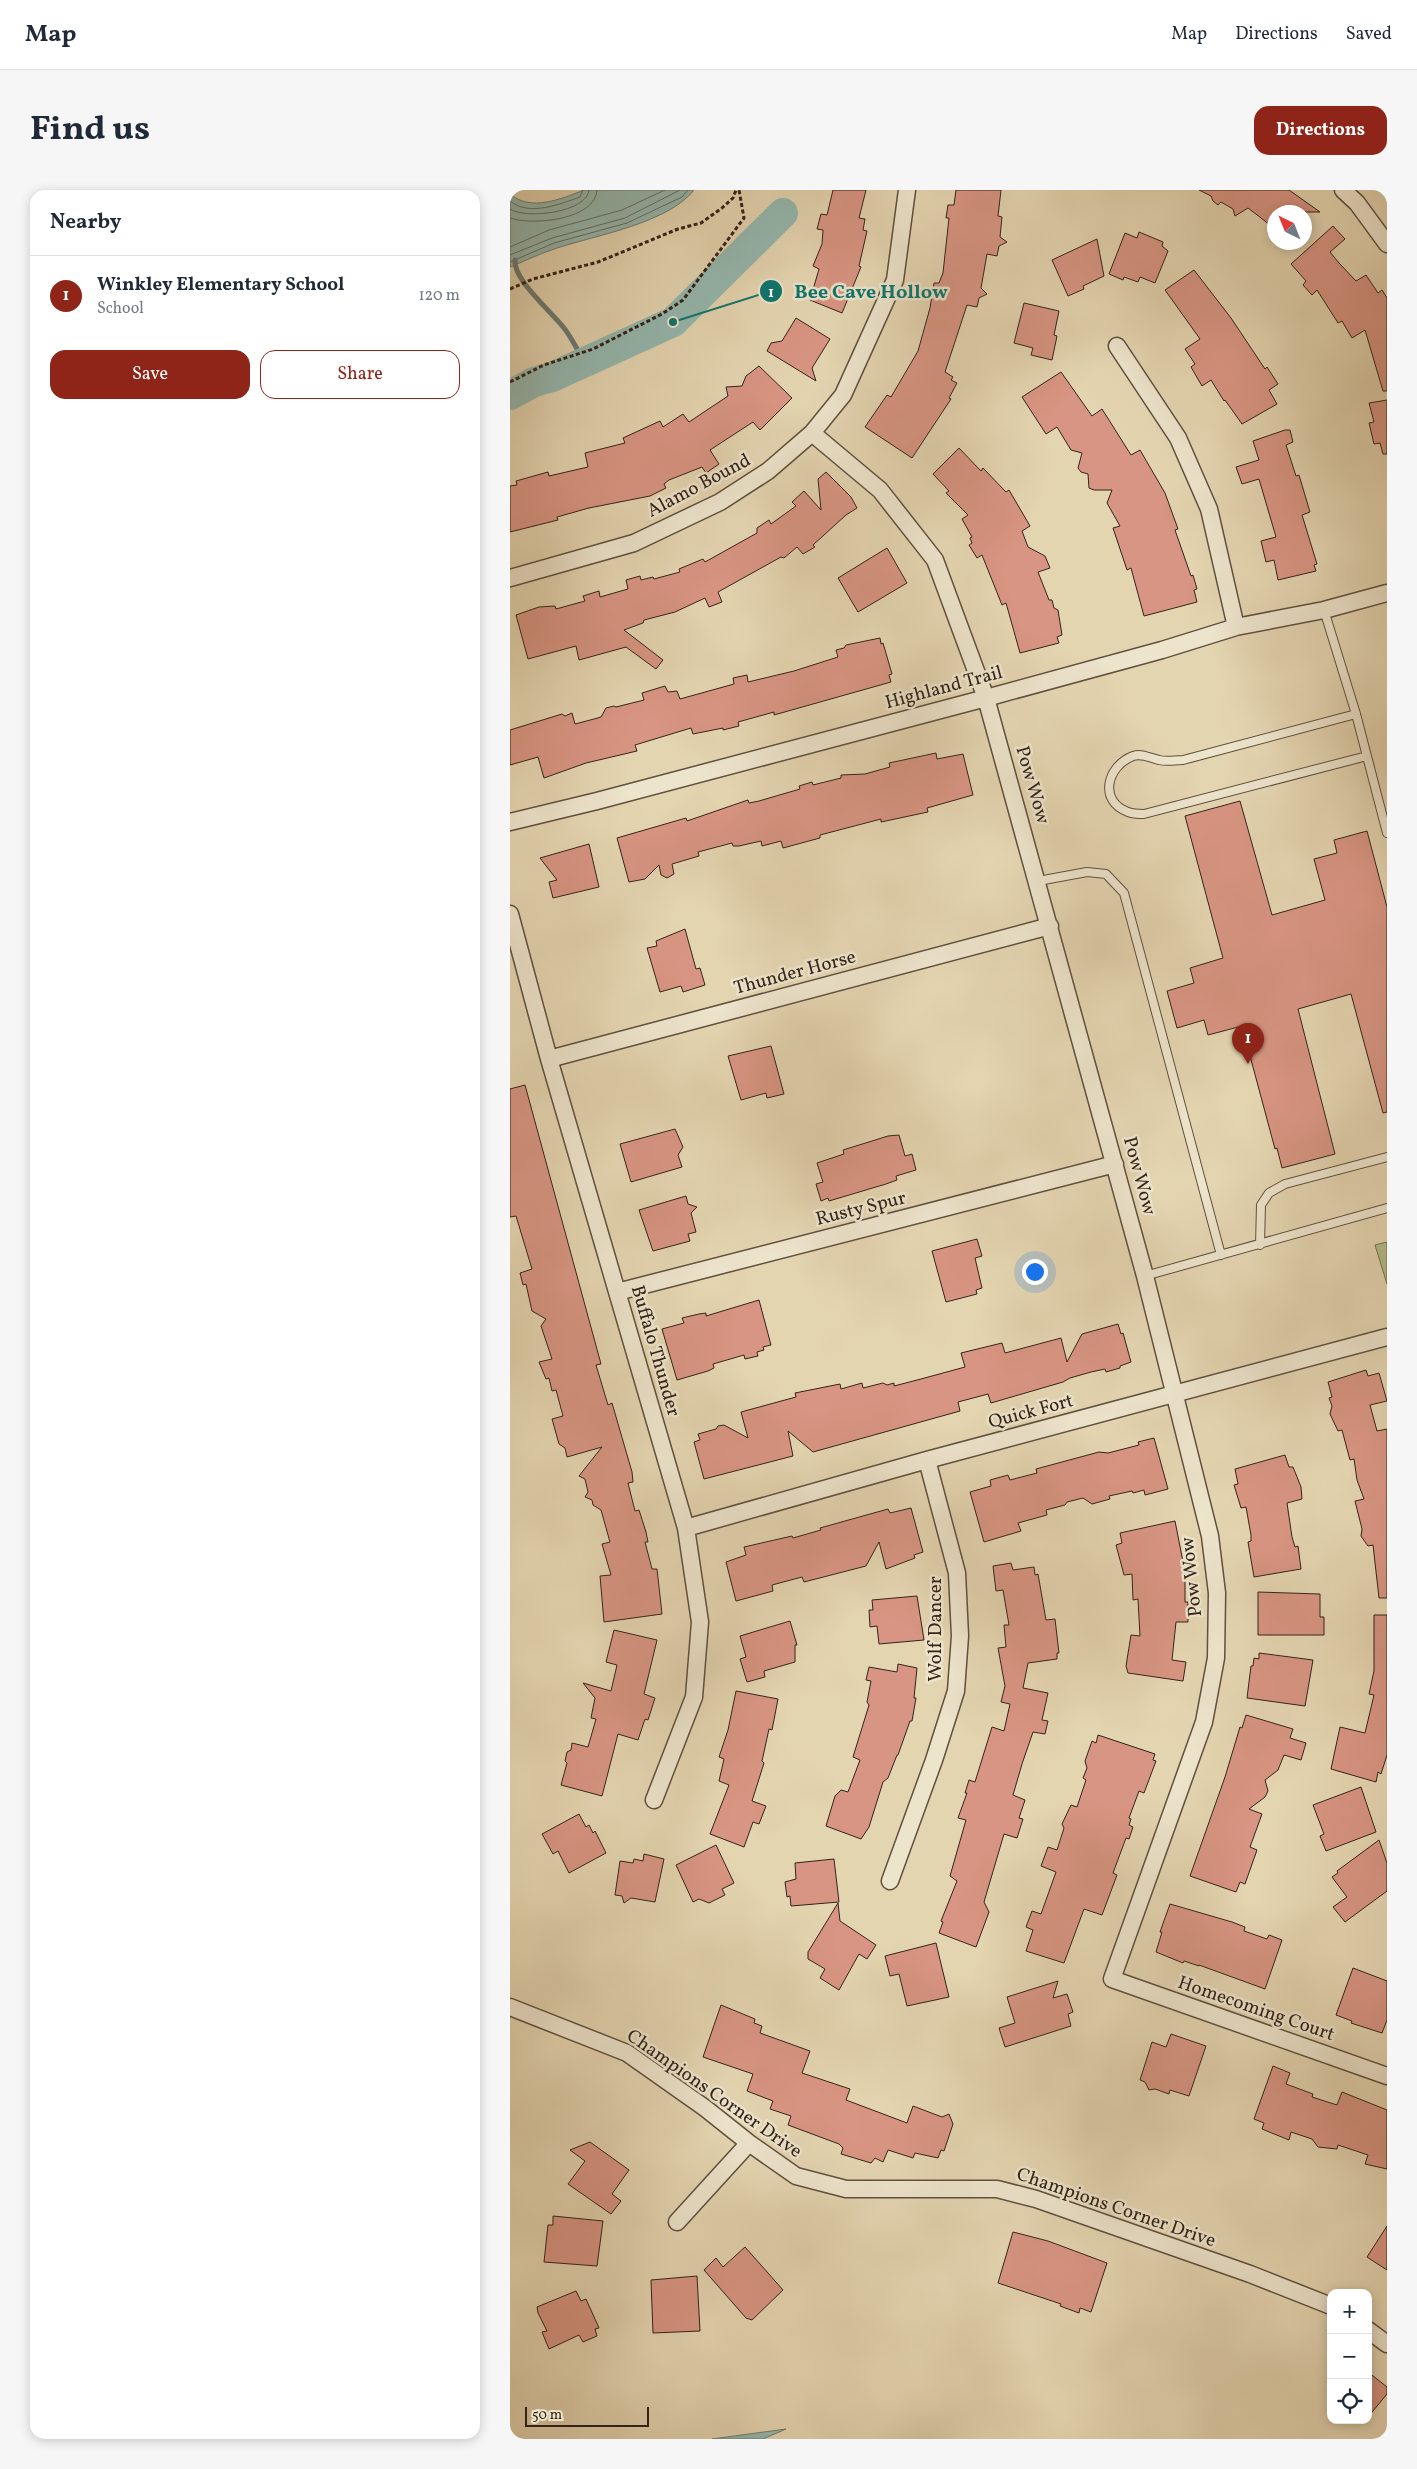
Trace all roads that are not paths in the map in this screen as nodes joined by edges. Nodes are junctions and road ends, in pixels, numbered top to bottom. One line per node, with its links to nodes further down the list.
1 (907, 190): 5 (street, Alamo Bound)
2 (1343, 190): 3 (street)
3 (1387, 244)
4 (1117, 346): 9 (street)
5 (812, 433): 6 (street, Alamo Bound); 10 (street, Pow Wow)
6 (510, 578)
7 (1387, 593): 8 (street, Highland Trail)
8 (1324, 610): 9 (street, Highland Trail); 11 (lane)
9 (1236, 626): 10 (street, Highland Trail)
10 (986, 698): 13 (street, Highland Trail); 15 (street, Pow Wow)
11 (1356, 714): 12 (lane); 12 (lane)
12 (1367, 756): 14 (lane)
13 (510, 822)
14 (1387, 834)
15 (1038, 881): 17 (street, Pow Wow); 23 (lane)
16 (510, 914): 18 (street, Buffalo Thunder)
17 (1050, 926): 18 (street, Thunder Horse); 20 (street, Pow Wow)
18 (549, 1059): 25 (street, Buffalo Thunder)
19 (1387, 1157): 22 (lane)
20 (1115, 1164): 24 (street, Pow Wow); 25 (street, Rusty Spur)
21 (1387, 1208): 22 (lane)
22 (1260, 1244): 23 (lane)
23 (1221, 1255): 24 (lane)
24 (1145, 1276): 27 (street, Pow Wow)
25 (617, 1292): 29 (street, Buffalo Thunder)
26 (1387, 1337): 27 (street, Quick Fort)
27 (1176, 1394): 28 (street, Quick Fort); 32 (street, Pow Wow)
28 (927, 1460): 29 (street, Quick Fort); 31 (street, Wolf Dancer)
29 (686, 1528): 30 (street, Buffalo Thunder)
30 (654, 1800)
31 (890, 1881)
32 (1112, 1979): 34 (street, Homecoming Court)
33 (510, 2007): 35 (street, Champions Corner Drive)
34 (1387, 2076)
35 (749, 2143): 36 (street); 37 (street, Champions Corner Drive)
36 (677, 2222)
37 (1327, 2304)
38 (1372, 2333): 39 (street)
39 (1387, 2344)

